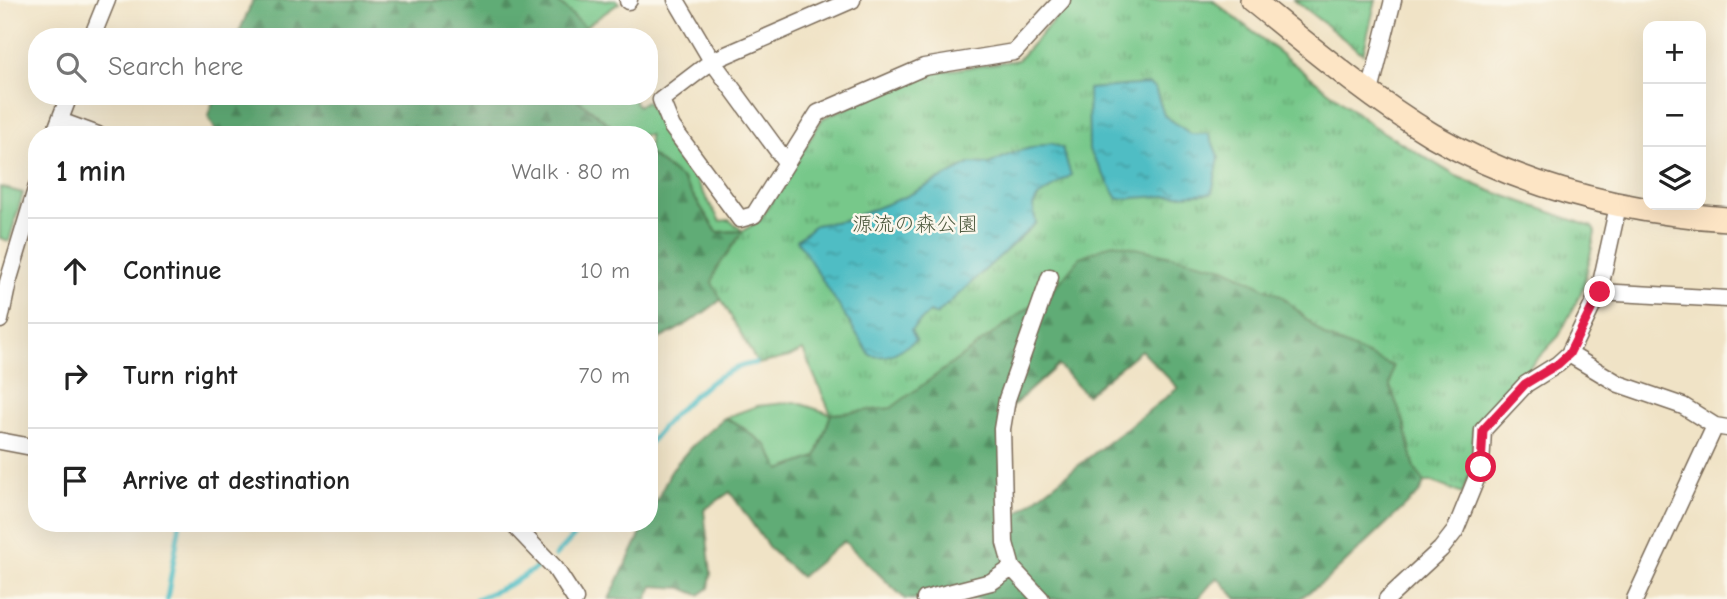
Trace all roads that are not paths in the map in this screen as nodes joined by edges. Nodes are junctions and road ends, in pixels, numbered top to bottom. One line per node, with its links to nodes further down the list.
1 (107, 0): 7 (street)
2 (676, 0): 8 (street)
3 (852, 0): 8 (street)
4 (1062, 0): 12 (street)
5 (1252, 0): 9 (street)
6 (1393, 0): 9 (street)
7 (96, 28)
8 (712, 61): 12 (street); 12 (street)
9 (1370, 92): 13 (street)
10 (66, 105): 11 (street)
11 (58, 126)
12 (786, 162)
13 (1618, 206): 15 (street); 17 (street)
14 (28, 216): 19 (street)
15 (1727, 219)
16 (1050, 277): 25 (street)
17 (1600, 292): 18 (street); 20 (street)
18 (1727, 299)
19 (0, 320)
20 (1569, 354): 21 (street); 29 (street)
21 (1721, 427): 30 (street)
22 (0, 442): 23 (street)
23 (28, 447)
24 (521, 532): 26 (street)
25 (1012, 568): 27 (street); 28 (street)
26 (575, 599)
27 (925, 599)
28 (1041, 599)
29 (1387, 599)
30 (1635, 599)

